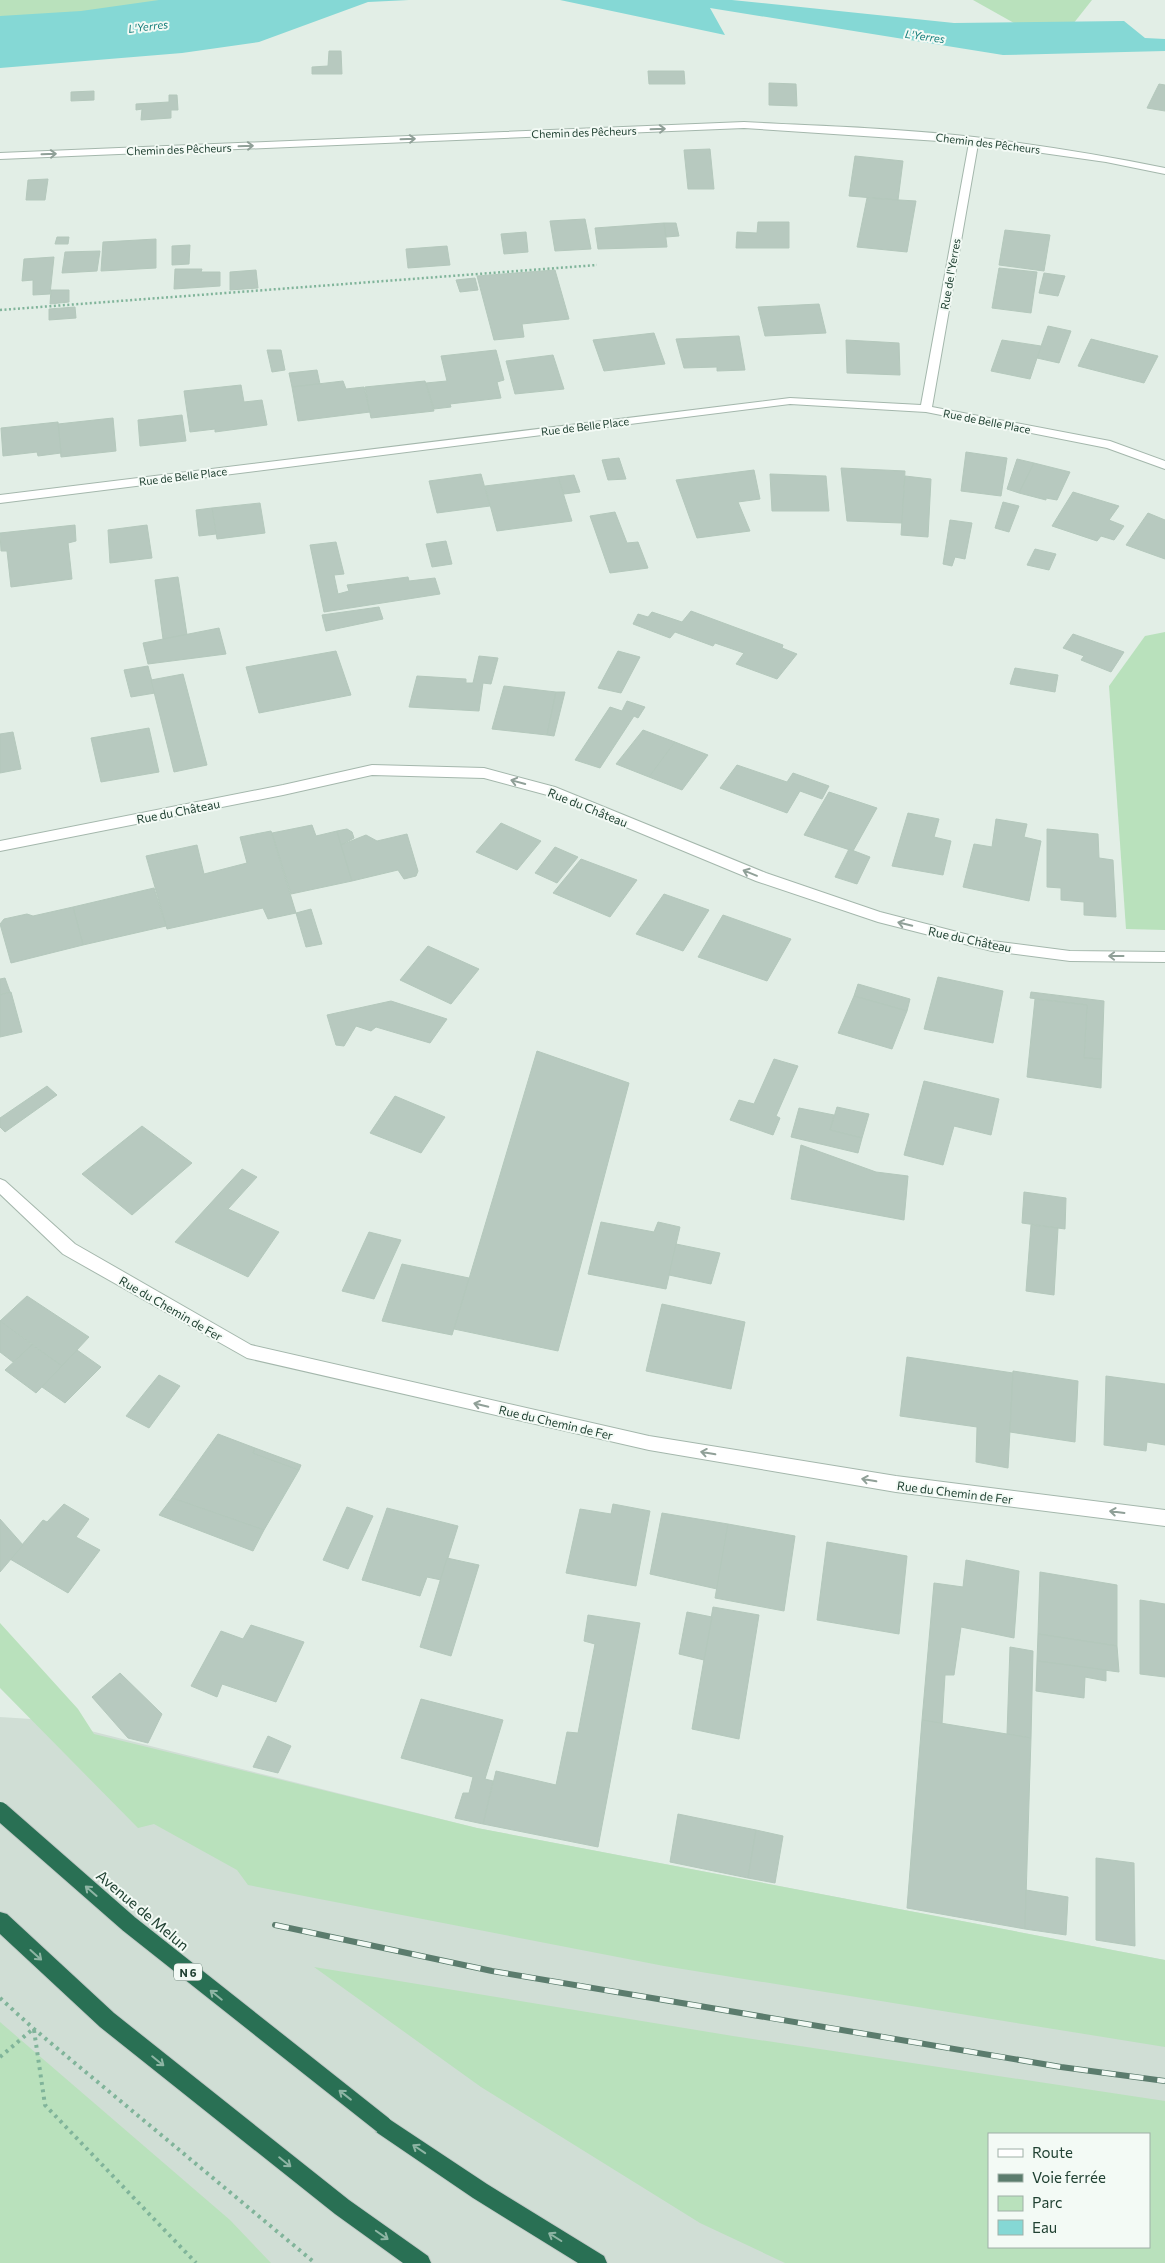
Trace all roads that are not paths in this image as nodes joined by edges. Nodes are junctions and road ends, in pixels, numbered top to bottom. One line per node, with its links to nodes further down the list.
1 (974, 140): 2 (street, Chemin des Pêcheurs, one-way to 1); 3 (street, Chemin des Pêcheurs); 4 (street, Rue de l'Yerres)
2 (0, 156)
3 (1165, 170)
4 (926, 409): 5 (street, Rue de Belle Place); 6 (street, Rue de Belle Place)
5 (1165, 465)
6 (0, 499)
7 (0, 846): 8 (street, Rue du Château, one-way to 7)
8 (1165, 957)
9 (0, 1185): 10 (street, Rue du Chemin de Fer, one-way to 9)
10 (1165, 1518)
11 (0, 1811): 14 (highway, Avenue de Melun / N 6, one-way to 11, bridge)
12 (0, 1921): 13 (highway, one-way to 13)
13 (421, 2263)
14 (597, 2263)

